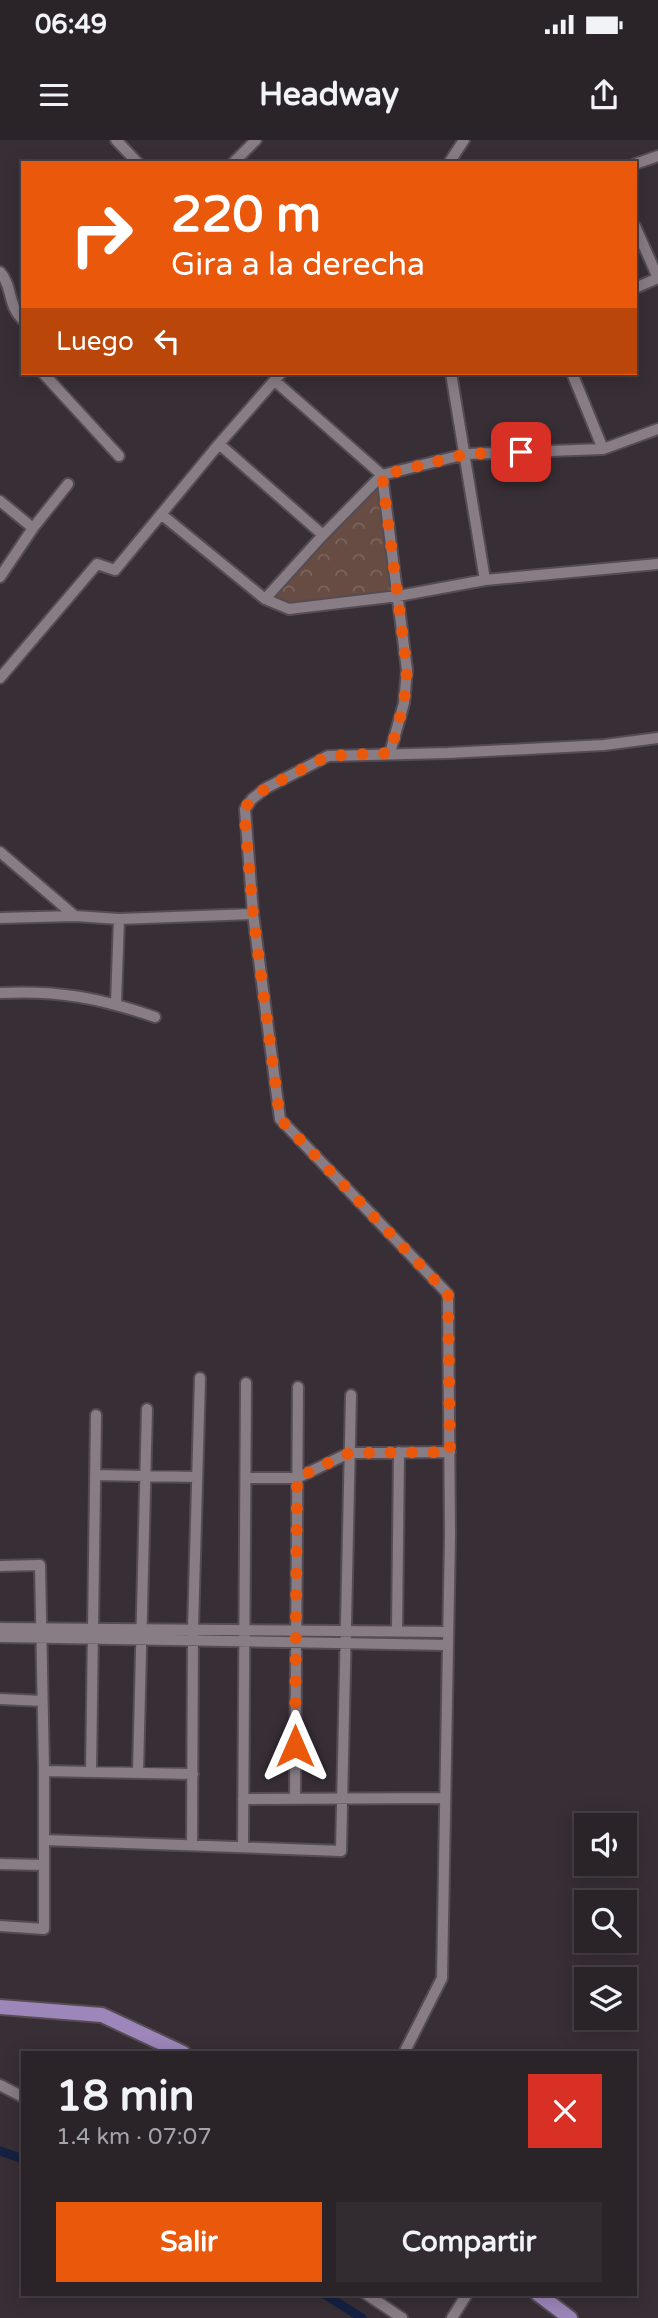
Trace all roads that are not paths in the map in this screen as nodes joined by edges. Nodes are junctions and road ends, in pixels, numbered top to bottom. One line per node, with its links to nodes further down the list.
1 (116, 140): 5 (street)
2 (256, 140): 6 (street)
3 (464, 140): 7 (street)
4 (658, 156): 8 (street)
5 (136, 161)
6 (235, 161)
7 (450, 161)
8 (637, 163)
9 (637, 231): 11 (street)
10 (0, 272): 12 (street)
11 (637, 287)
12 (21, 318)
13 (45, 375): 21 (street)
14 (452, 375): 20 (street)
15 (573, 375): 19 (street)
16 (278, 377): 18 (street); 22 (street)
17 (658, 429): 19 (street)
18 (219, 444): 25 (street); 27 (street)
19 (603, 449): 20 (street)
20 (466, 454): 22 (street); 30 (street)
21 (119, 456)
22 (382, 475): 27 (street); 31 (street)
23 (68, 484): 26 (street)
24 (0, 502): 26 (street)
25 (161, 514): 32 (street); 33 (street)
26 (33, 528): 29 (street)
27 (323, 535): 32 (street)
28 (658, 564): 30 (street)
29 (1, 573)
30 (485, 580): 31 (street)
31 (398, 596): 32 (street); 35 (street)
32 (265, 599)
33 (0, 678)
34 (658, 738): 35 (street)
35 (390, 753): 37 (street)
36 (0, 852): 38 (street)
37 (253, 914): 40 (street); 51 (street)
38 (75, 916): 39 (street); 40 (street)
39 (0, 918)
40 (119, 919): 42 (street)
41 (0, 993): 42 (street)
42 (116, 1003): 43 (street)
43 (155, 1017)
44 (200, 1378): 55 (street)
45 (247, 1383): 56 (street)
46 (298, 1387): 57 (street)
47 (351, 1395): 52 (street)
48 (147, 1409): 54 (street)
49 (96, 1415): 53 (street)
50 (399, 1452): 51 (street); 52 (street); 66 (street)
51 (450, 1452): 68 (street)
52 (349, 1453): 57 (street); 65 (street)
53 (95, 1475): 54 (street); 59 (street)
54 (145, 1475): 55 (street); 61 (street)
55 (197, 1477): 62 (street)
56 (246, 1478): 57 (street); 63 (street)
57 (297, 1478): 64 (street)
58 (0, 1566): 67 (street)
59 (92, 1627): 61 (street); 67 (street); 70 (street)
60 (0, 1628): 67 (street)
61 (141, 1628): 62 (street); 71 (street)
62 (194, 1628): 63 (street); 72 (street)
63 (244, 1629): 64 (street); 73 (street)
64 (295, 1630): 65 (street); 74 (street)
65 (346, 1631): 66 (street); 75 (street)
66 (397, 1631): 68 (street)
67 (41, 1632): 69 (street); 70 (street); 78 (street)
68 (449, 1632): 76 (street)
69 (0, 1637)
70 (92, 1639): 71 (street); 80 (street)
71 (141, 1640): 72 (street); 81 (street)
72 (194, 1641): 73 (street); 82 (street)
73 (244, 1642): 74 (street); 85 (street)
74 (296, 1642): 75 (street); 83 (street)
75 (346, 1643): 76 (street); 86 (street)
76 (448, 1645): 84 (street)
77 (0, 1699): 78 (street)
78 (42, 1701): 79 (street)
79 (44, 1771): 80 (street); 87 (street)
80 (91, 1771): 81 (street)
81 (138, 1772): 82 (street)
82 (193, 1774): 88 (street)
83 (295, 1798): 85 (street); 86 (street)
84 (445, 1798): 86 (street); 95 (street)
85 (243, 1799): 89 (street)
86 (343, 1800): 89 (street)
87 (44, 1840): 88 (street); 91 (street)
88 (192, 1844): 89 (street)
89 (243, 1846)
90 (0, 1864): 91 (street)
91 (43, 1865): 92 (street)
92 (0, 1926)
93 (0, 2007): 94 (main road)
94 (179, 2051)
95 (405, 2051)
96 (0, 2085): 97 (street)
97 (21, 2095)
98 (369, 2296): 101 (street)
99 (466, 2296): 102 (street)
100 (541, 2296): 103 (main road)
101 (402, 2318)
102 (452, 2318)
103 (569, 2318)

